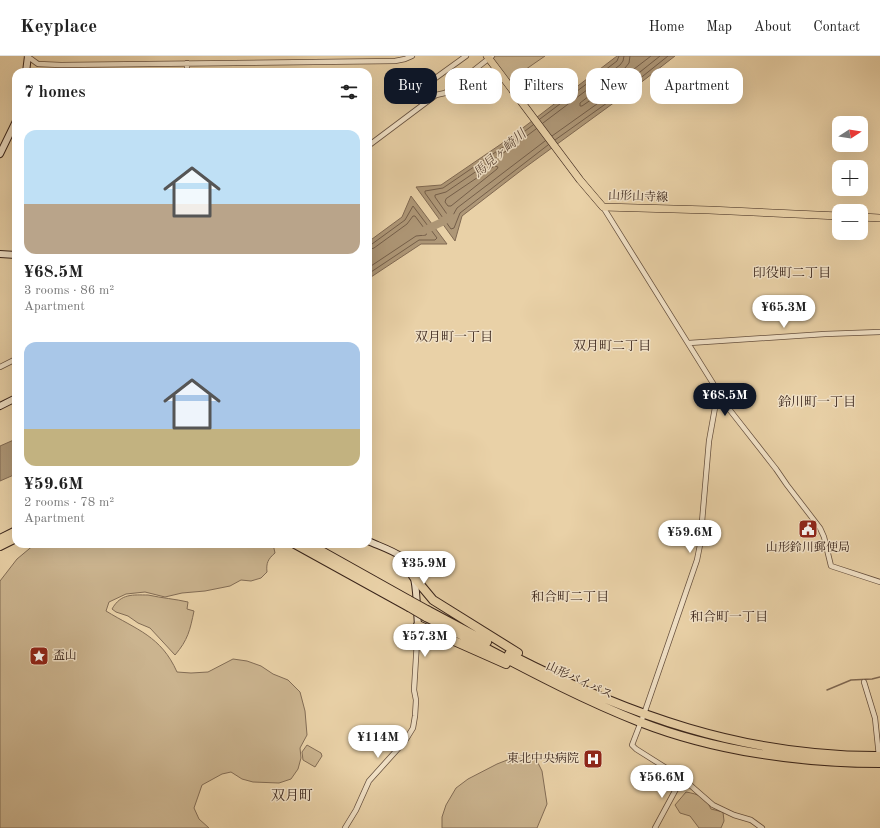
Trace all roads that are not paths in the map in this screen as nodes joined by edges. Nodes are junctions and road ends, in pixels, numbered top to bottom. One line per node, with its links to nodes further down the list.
1 (27, 56): 5 (street); 6 (street)
2 (412, 56): 5 (street)
3 (466, 56): 8 (street)
4 (490, 57): 10 (street); 12 (main road, 山形山寺線)
5 (187, 63): 7 (street)
6 (26, 68)
7 (187, 68)
8 (437, 77)
9 (12, 129): 11 (street)
10 (372, 143)
11 (0, 154)
12 (603, 207): 13 (main road, 山形山寺線); 19 (street)
13 (832, 216)
14 (868, 218): 15 (main road)
15 (880, 218)
16 (0, 254): 17 (street)
17 (12, 255)
18 (880, 332): 19 (street)
19 (689, 343): 22 (street)
20 (12, 361): 21 (street)
21 (0, 367)
22 (718, 391): 33 (street); 38 (street)
23 (12, 400): 24 (street)
24 (0, 406)
25 (12, 533): 26 (highway)
26 (0, 539)
27 (12, 540): 29 (highway)
28 (372, 543): 32 (street)
29 (0, 546)
30 (303, 548): 34 (highway, 山形バイパス)
31 (316, 548): 34 (highway, 山形バイパス)
32 (413, 576): 35 (street); 36 (highway)
33 (880, 582)
34 (409, 603): 36 (highway, 山形バイパス, bridge)
35 (418, 625): 36 (highway); 41 (street)
36 (552, 679): 38 (highway, 山形バイパス)
37 (864, 682): 39 (street)
38 (643, 718): 39 (highway, 山形バイパス); 40 (street)
39 (880, 758)
40 (682, 778): 42 (street); 43 (street)
41 (345, 828)
42 (656, 828)
43 (762, 828)

